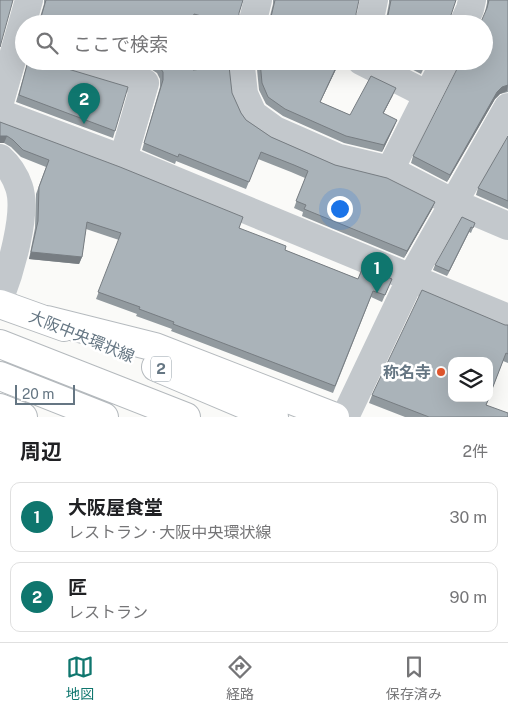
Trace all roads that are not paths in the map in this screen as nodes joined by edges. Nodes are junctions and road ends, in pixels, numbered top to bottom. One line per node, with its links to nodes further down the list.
1 (28, 0): 5 (street)
2 (258, 0): 6 (street)
3 (374, 0): 7 (street)
4 (472, 0): 8 (street)
5 (25, 15)
6 (254, 15)
7 (371, 15)
8 (467, 15)
9 (15, 60): 15 (street)
10 (101, 70): 19 (street)
11 (242, 70): 20 (street)
12 (379, 70): 14 (street)
13 (440, 70): 14 (street)
14 (428, 95): 20 (street)
15 (0, 102)
16 (508, 108): 21 (street)
17 (0, 112): 19 (street)
18 (0, 158): 24 (street)
19 (122, 159): 23 (street)
20 (390, 170): 21 (street)
21 (454, 203): 22 (street); 23 (street)
22 (508, 226)
23 (411, 278): 26 (street); 37 (street)
24 (0, 298)
25 (0, 304): 27 (main road, 大阪中央環状線 / 2)
26 (508, 318)
27 (47, 320): 35 (main road, 大阪中央環状線 / 2); 36 (main road)
28 (0, 344): 34 (main road)
29 (0, 376): 33 (main road)
30 (0, 408): 31 (main road); 32 (main road)
31 (14, 417)
32 (23, 417)
33 (104, 417)
34 (186, 417)
35 (274, 417)
36 (335, 417)
37 (345, 417)

